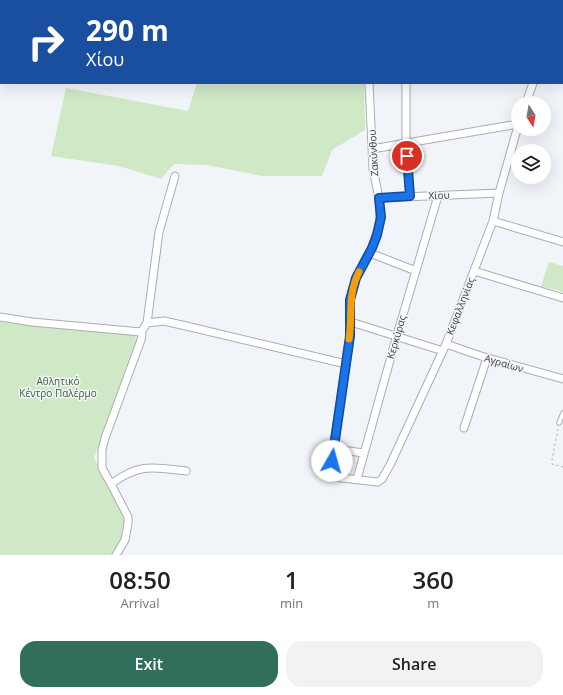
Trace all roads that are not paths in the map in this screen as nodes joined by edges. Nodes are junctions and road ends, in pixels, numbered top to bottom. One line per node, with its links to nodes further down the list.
1 (369, 84): 8 (street, Ζακύνθου)
2 (406, 84): 7 (street)
3 (533, 84): 4 (street)
4 (528, 96)
5 (511, 125): 7 (street)
6 (515, 136): 10 (street, Κεφαλληνίας)
7 (406, 143): 8 (street); 11 (street)
8 (372, 148): 13 (street, Ζακύνθου)
9 (174, 176): 22 (street)
10 (498, 193): 12 (street, Χίου); 14 (street, Κεφαλληνίας)
11 (410, 196): 12 (street, Χίου); 13 (street, Χίου)
12 (438, 196): 18 (street, Κερκύρας)
13 (379, 198): 16 (street, Ζακύνθου)
14 (493, 221): 15 (street); 17 (street, Κεφαλληνίας)
15 (563, 242)
16 (370, 253): 18 (street); 21 (street, Ζακύνθου)
17 (474, 270): 19 (street); 25 (street, Κεφαλληνίας)
18 (416, 271): 24 (street, Κερκύρας)
19 (563, 298)
20 (0, 317): 23 (street)
21 (351, 322): 24 (street, Αγραίων); 27 (street, Ζακύνθου)
22 (146, 323): 23 (street); 27 (street)
23 (141, 332): 36 (street)
24 (397, 335): 25 (street, Αγραίων); 33 (street, Κερκύρας)
25 (444, 347): 26 (street, Αγραίων); 35 (street, Κεφαλληνίας)
26 (487, 358): 28 (street, Αγραίων); 31 (street)
27 (346, 364): 32 (street, Ζακύνθου)
28 (563, 379)
29 (563, 413): 30 (lane)
30 (559, 423)
31 (464, 428)
32 (333, 449): 33 (street); 35 (street, Ζακύνθου)
33 (364, 453): 35 (street, Κερκύρας)
34 (186, 471): 36 (street)
35 (357, 479)
36 (111, 484): 37 (street)
37 (116, 555)

